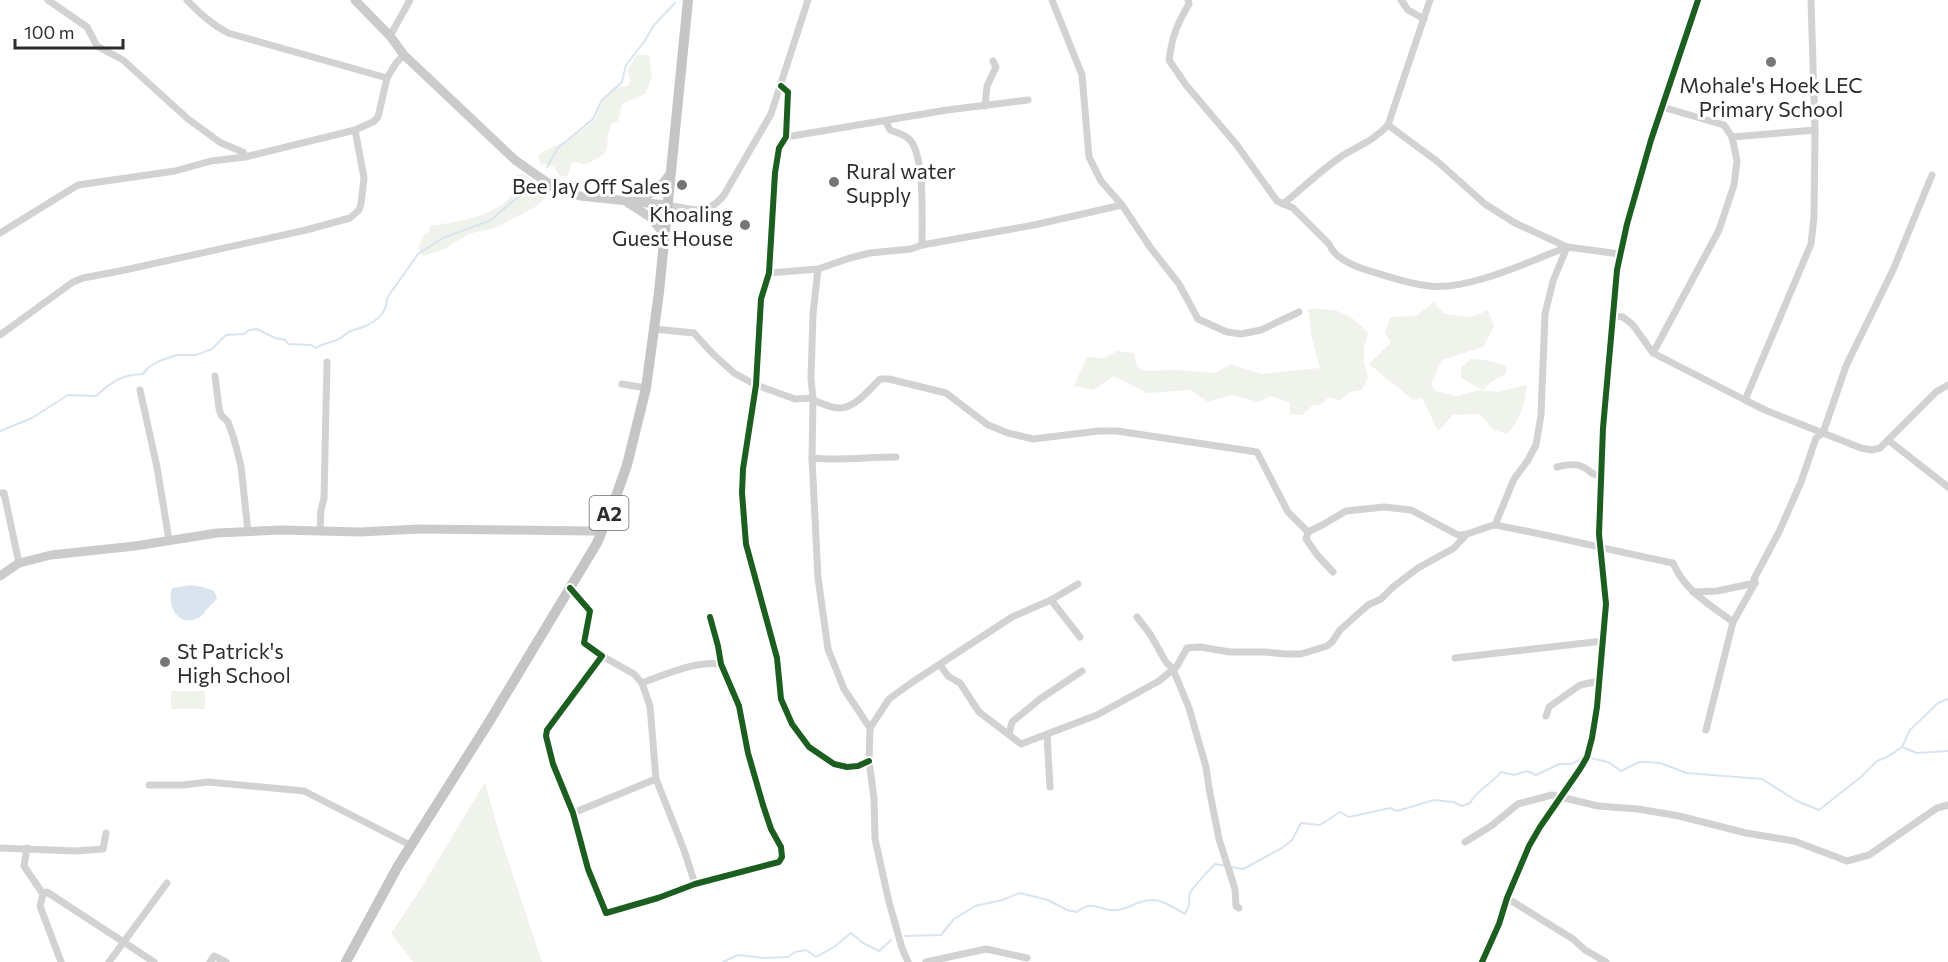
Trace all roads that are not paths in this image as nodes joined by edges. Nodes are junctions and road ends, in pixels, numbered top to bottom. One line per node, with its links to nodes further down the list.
1 (48, 0): 28 (street)
2 (187, 0): 17 (street)
3 (355, 0): 14 (street)
4 (410, 0): 14 (street)
5 (688, 0): 29 (main road, A2)
6 (808, 0): 18 (street)
7 (1052, 0): 34 (street)
8 (1188, 0): 32 (street)
9 (1401, 0): 13 (street)
10 (1430, 0): 13 (street)
11 (1698, 0): 21 (street)
12 (1811, 0): 25 (street)
13 (1424, 19): 23 (street)
14 (390, 36): 15 (street)
15 (404, 55): 17 (street); 31 (street)
16 (993, 61): 20 (street)
17 (387, 78): 24 (street)
18 (781, 86): 26 (street); 33 (street)
19 (1028, 100): 20 (street)
20 (985, 106): 22 (street)
21 (1662, 107): 27 (street); 39 (street)
22 (886, 122): 26 (street); 37 (street)
23 (1388, 125): 32 (street); 38 (street)
24 (356, 130): 28 (street); 45 (street)
25 (1815, 130): 27 (street); 55 (street)
26 (786, 137): 41 (street)
27 (1732, 137): 46 (street)
28 (245, 157): 35 (street)
29 (671, 172): 31 (street); 33 (main road, A2)
30 (1932, 175): 56 (street)
31 (628, 202): 33 (street); 36 (street)
32 (1283, 204): 38 (street)
33 (668, 205): 36 (main road, A2)
34 (1122, 205): 37 (street); 42 (street)
35 (0, 233)
36 (664, 234): 44 (main road, A2)
37 (922, 245): 40 (street)
38 (1567, 247): 39 (street); 64 (street)
39 (1620, 254): 43 (street)
40 (818, 269): 41 (street); 54 (street)
41 (769, 273): 50 (street)
42 (1299, 312)
43 (1614, 316): 46 (street); 61 (street)
44 (654, 329): 50 (street); 52 (main road, A2)
45 (0, 335)
46 (1653, 353): 55 (street)
47 (327, 362): 65 (street)
48 (215, 376): 66 (street)
49 (622, 384): 52 (street)
50 (756, 385): 54 (street); 98 (street)
51 (1948, 385): 57 (street)
52 (646, 388): 68 (main road, A2)
53 (140, 390): 70 (street)
54 (813, 399): 59 (street); 67 (street)
55 (1744, 400): 56 (street)
56 (1824, 433): 57 (street); 76 (street)
57 (1888, 440): 62 (street)
58 (896, 457): 59 (street)
59 (813, 458): 94 (street)
60 (1557, 466): 61 (street)
61 (1601, 476): 71 (street)
62 (1948, 487)
63 (0, 493): 72 (street)
64 (1495, 525): 69 (street); 71 (street)
65 (320, 531): 66 (street); 68 (street)
66 (248, 532): 70 (street)
67 (1308, 532): 69 (street); 73 (street)
68 (601, 533): 77 (main road, A2)
69 (1465, 536): 89 (street)
70 (169, 540): 72 (street)
71 (1600, 546): 78 (street); 84 (street)
72 (19, 563): 74 (street)
73 (1333, 572)
74 (0, 576)
75 (1078, 584): 79 (street)
76 (1755, 584): 78 (street); 82 (street)
77 (570, 588): 85 (street); 107 (main road, A2)
78 (1693, 592): 82 (street)
79 (1051, 600): 83 (street); 88 (street)
80 (710, 617): 87 (street)
81 (1137, 617): 89 (street)
82 (1733, 622): 95 (street)
83 (1080, 637)
84 (1603, 641): 86 (street); 91 (street)
85 (602, 656): 92 (street); 104 (street)
86 (1455, 658)
87 (721, 664): 92 (street); 111 (street)
88 (940, 665): 94 (street); 96 (street)
89 (1173, 669): 97 (street); 114 (street)
90 (1082, 671): 96 (street)
91 (1599, 681): 93 (street); 102 (street)
92 (642, 683): 99 (street)
93 (1546, 716)
94 (870, 728): 98 (street)
95 (1706, 730)
96 (1009, 734): 97 (street)
97 (1047, 735): 101 (street)
98 (869, 761): 123 (street)
99 (657, 779): 104 (street); 111 (street)
100 (148, 785): 107 (street)
101 (1050, 787)
102 (1561, 796): 103 (street); 106 (street); 113 (street)
103 (1948, 805)
104 (573, 813): 111 (street)
105 (106, 833): 109 (street)
106 (1465, 842)
107 (412, 846): 122 (main road, A2)
108 (0, 848): 109 (street)
109 (27, 848): 112 (street)
110 (168, 884): 115 (street)
111 (695, 884)
112 (43, 894): 115 (street); 117 (street)
113 (1507, 898): 125 (street); 126 (street)
114 (1239, 908)
115 (125, 942): 118 (street); 119 (street)
116 (1027, 958): 124 (street)
117 (61, 962)
118 (109, 962)
119 (154, 962)
120 (210, 962): 121 (street)
121 (226, 962)
122 (346, 962)
123 (908, 962)
124 (926, 962)
125 (1482, 962)
126 (1606, 962)

